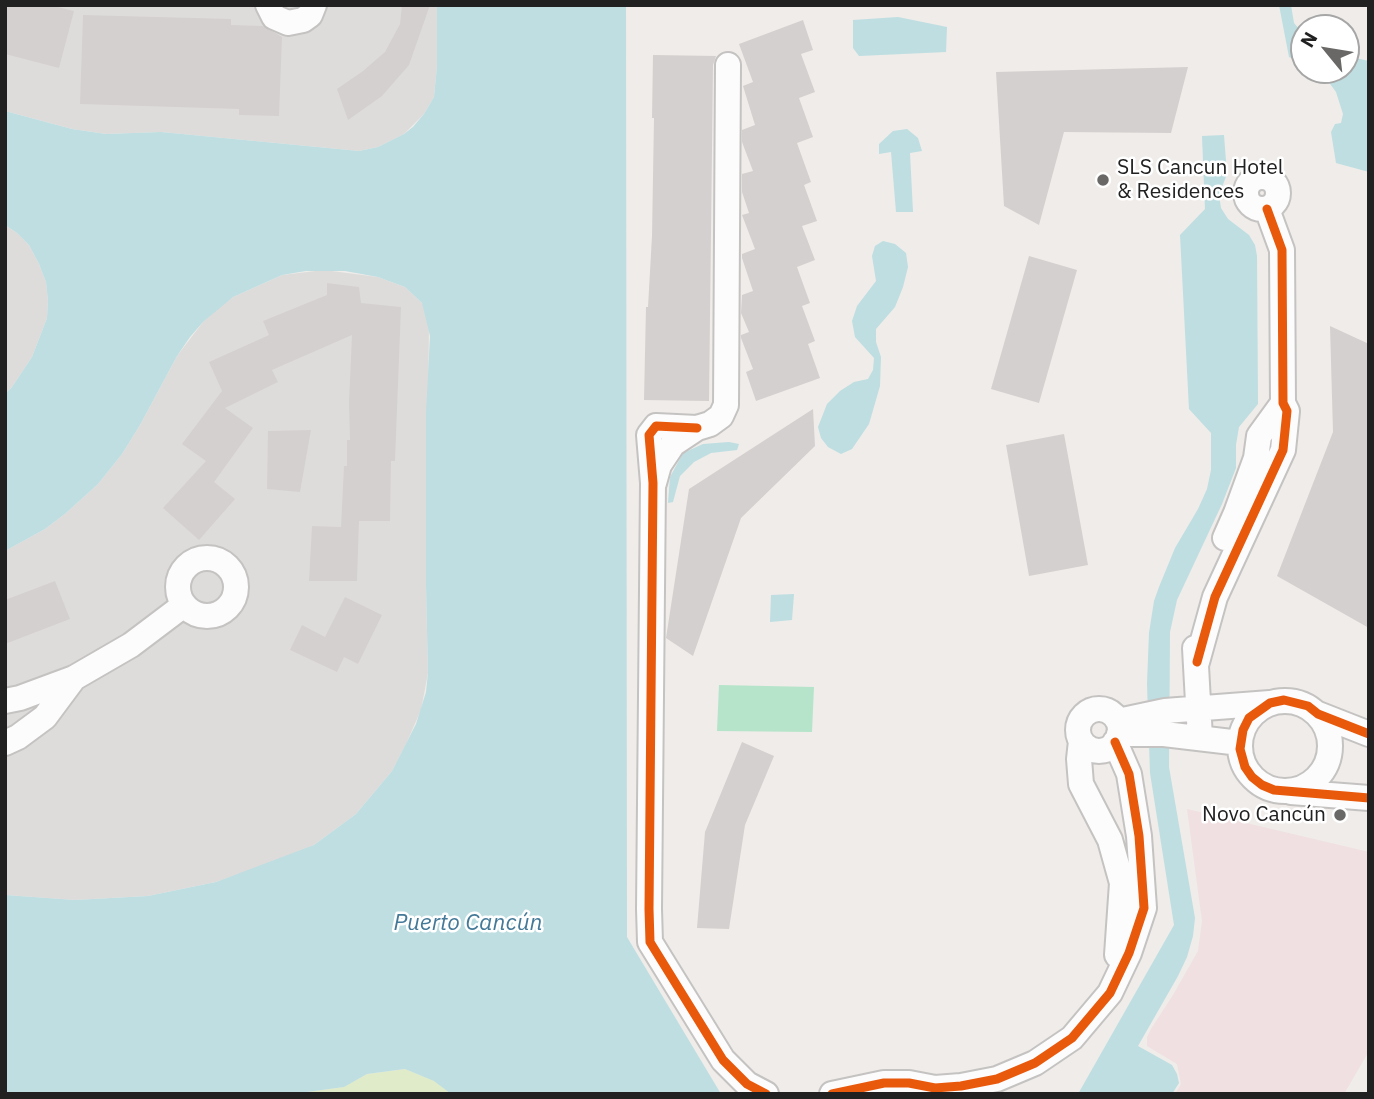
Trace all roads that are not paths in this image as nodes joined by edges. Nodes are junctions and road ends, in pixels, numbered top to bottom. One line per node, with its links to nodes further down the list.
1 (268, 5): 2 (street)
2 (314, 5)
3 (728, 65): 20 (street)
4 (1267, 208): 9 (street)
5 (184, 605): 6 (street)
6 (74, 678): 7 (street); 15 (street)
7 (5, 701)
8 (1270, 703): 9 (street); 10 (street); 16 (street)
9 (1191, 709): 11 (street); 13 (street)
10 (1318, 713): 12 (street); 17 (street)
11 (1128, 729): 13 (street); 14 (street); 14 (street); 19 (street)
12 (1369, 734)
13 (1193, 738): 16 (street)
14 (1081, 741): 19 (street)
15 (5, 743)
16 (1240, 743): 17 (street)
17 (1287, 792): 18 (street)
18 (1369, 797)
19 (1132, 883): 21 (street)
20 (766, 1094)
21 (832, 1094)

